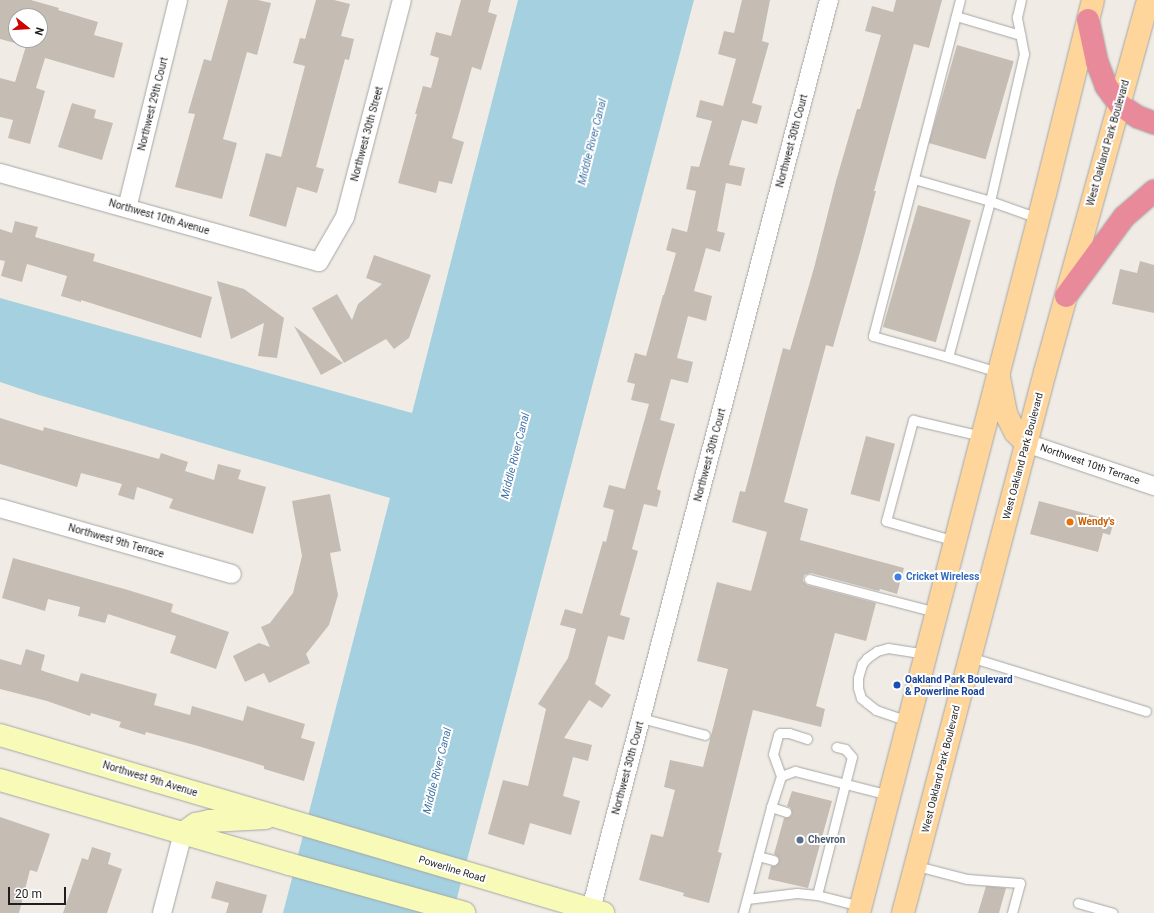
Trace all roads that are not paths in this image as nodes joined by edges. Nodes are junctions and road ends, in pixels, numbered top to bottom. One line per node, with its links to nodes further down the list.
1 (402, 0): 18 (street, Northwest 30th Street)
2 (829, 0): 33 (street, Northwest 30th Court)
3 (960, 0): 8 (lane)
4 (1021, 0): 9 (lane)
5 (1148, 0): 10 (main road, West Oakland Park Boulevard)
6 (176, 1): 16 (street, Northwest 29th Court)
7 (1090, 10): 10 (highway); 17 (main road)
8 (956, 16): 9 (lane); 13 (lane)
9 (1020, 35): 15 (lane)
10 (1120, 105): 11 (highway); 19 (main road, West Oakland Park Boulevard)
11 (1154, 123)
12 (0, 173): 16 (street, Northwest 10th Avenue)
13 (914, 179): 15 (lane); 20 (lane)
14 (1154, 191): 19 (highway)
15 (990, 201): 17 (lane); 20 (lane)
16 (127, 208): 18 (street, Northwest 10th Avenue)
17 (1038, 218): 21 (main road)
18 (319, 262)
19 (1066, 296): 23 (main road, West Oakland Park Boulevard)
20 (948, 357): 21 (lane)
21 (998, 372): 22 (main road); 23 (main road)
22 (982, 436): 26 (main road); 26 (lane)
23 (1026, 443): 24 (street, Northwest 10th Terrace); 31 (main road, West Oakland Park Boulevard)
24 (1154, 486)
25 (0, 508): 27 (street, Northwest 9th Terrace)
26 (955, 541): 29 (main road)
27 (232, 574)
28 (809, 579): 29 (lane)
29 (936, 612): 30 (main road)
30 (925, 654): 34 (main road); 34 (lane)
31 (970, 657): 32 (lane); 50 (main road, West Oakland Park Boulevard)
32 (1146, 711)
33 (641, 718): 36 (lane); 58 (street, Northwest 30th Court)
34 (908, 721): 42 (main road)
35 (0, 735): 45 (main road, Northwest 9th Avenue)
36 (705, 735)
37 (807, 739): 39 (lane)
38 (836, 747): 41 (lane)
39 (781, 776): 41 (lane); 43 (lane)
40 (0, 780): 47 (main road)
41 (845, 784): 42 (lane); 52 (lane)
42 (889, 795): 56 (main road)
43 (771, 808): 44 (lane); 48 (lane)
44 (786, 812)
45 (279, 817): 46 (main road, Northwest 9th Avenue); 47 (main road)
46 (301, 824): 58 (main road, Powerline Road)
47 (183, 833): 57 (main road); 59 (street)
48 (758, 856): 49 (lane); 54 (lane)
49 (773, 860)
50 (916, 866): 61 (main road, West Oakland Park Boulevard); 62 (lane)
51 (813, 870): 52 (lane)
52 (822, 872): 53 (lane)
53 (817, 895): 54 (lane); 56 (lane)
54 (747, 899): 60 (lane)
55 (1078, 903): 63 (lane)
56 (860, 909)
57 (455, 911)
58 (593, 912)
59 (162, 913)
60 (743, 913)
61 (903, 913)
62 (1012, 913)
63 (1113, 913)

